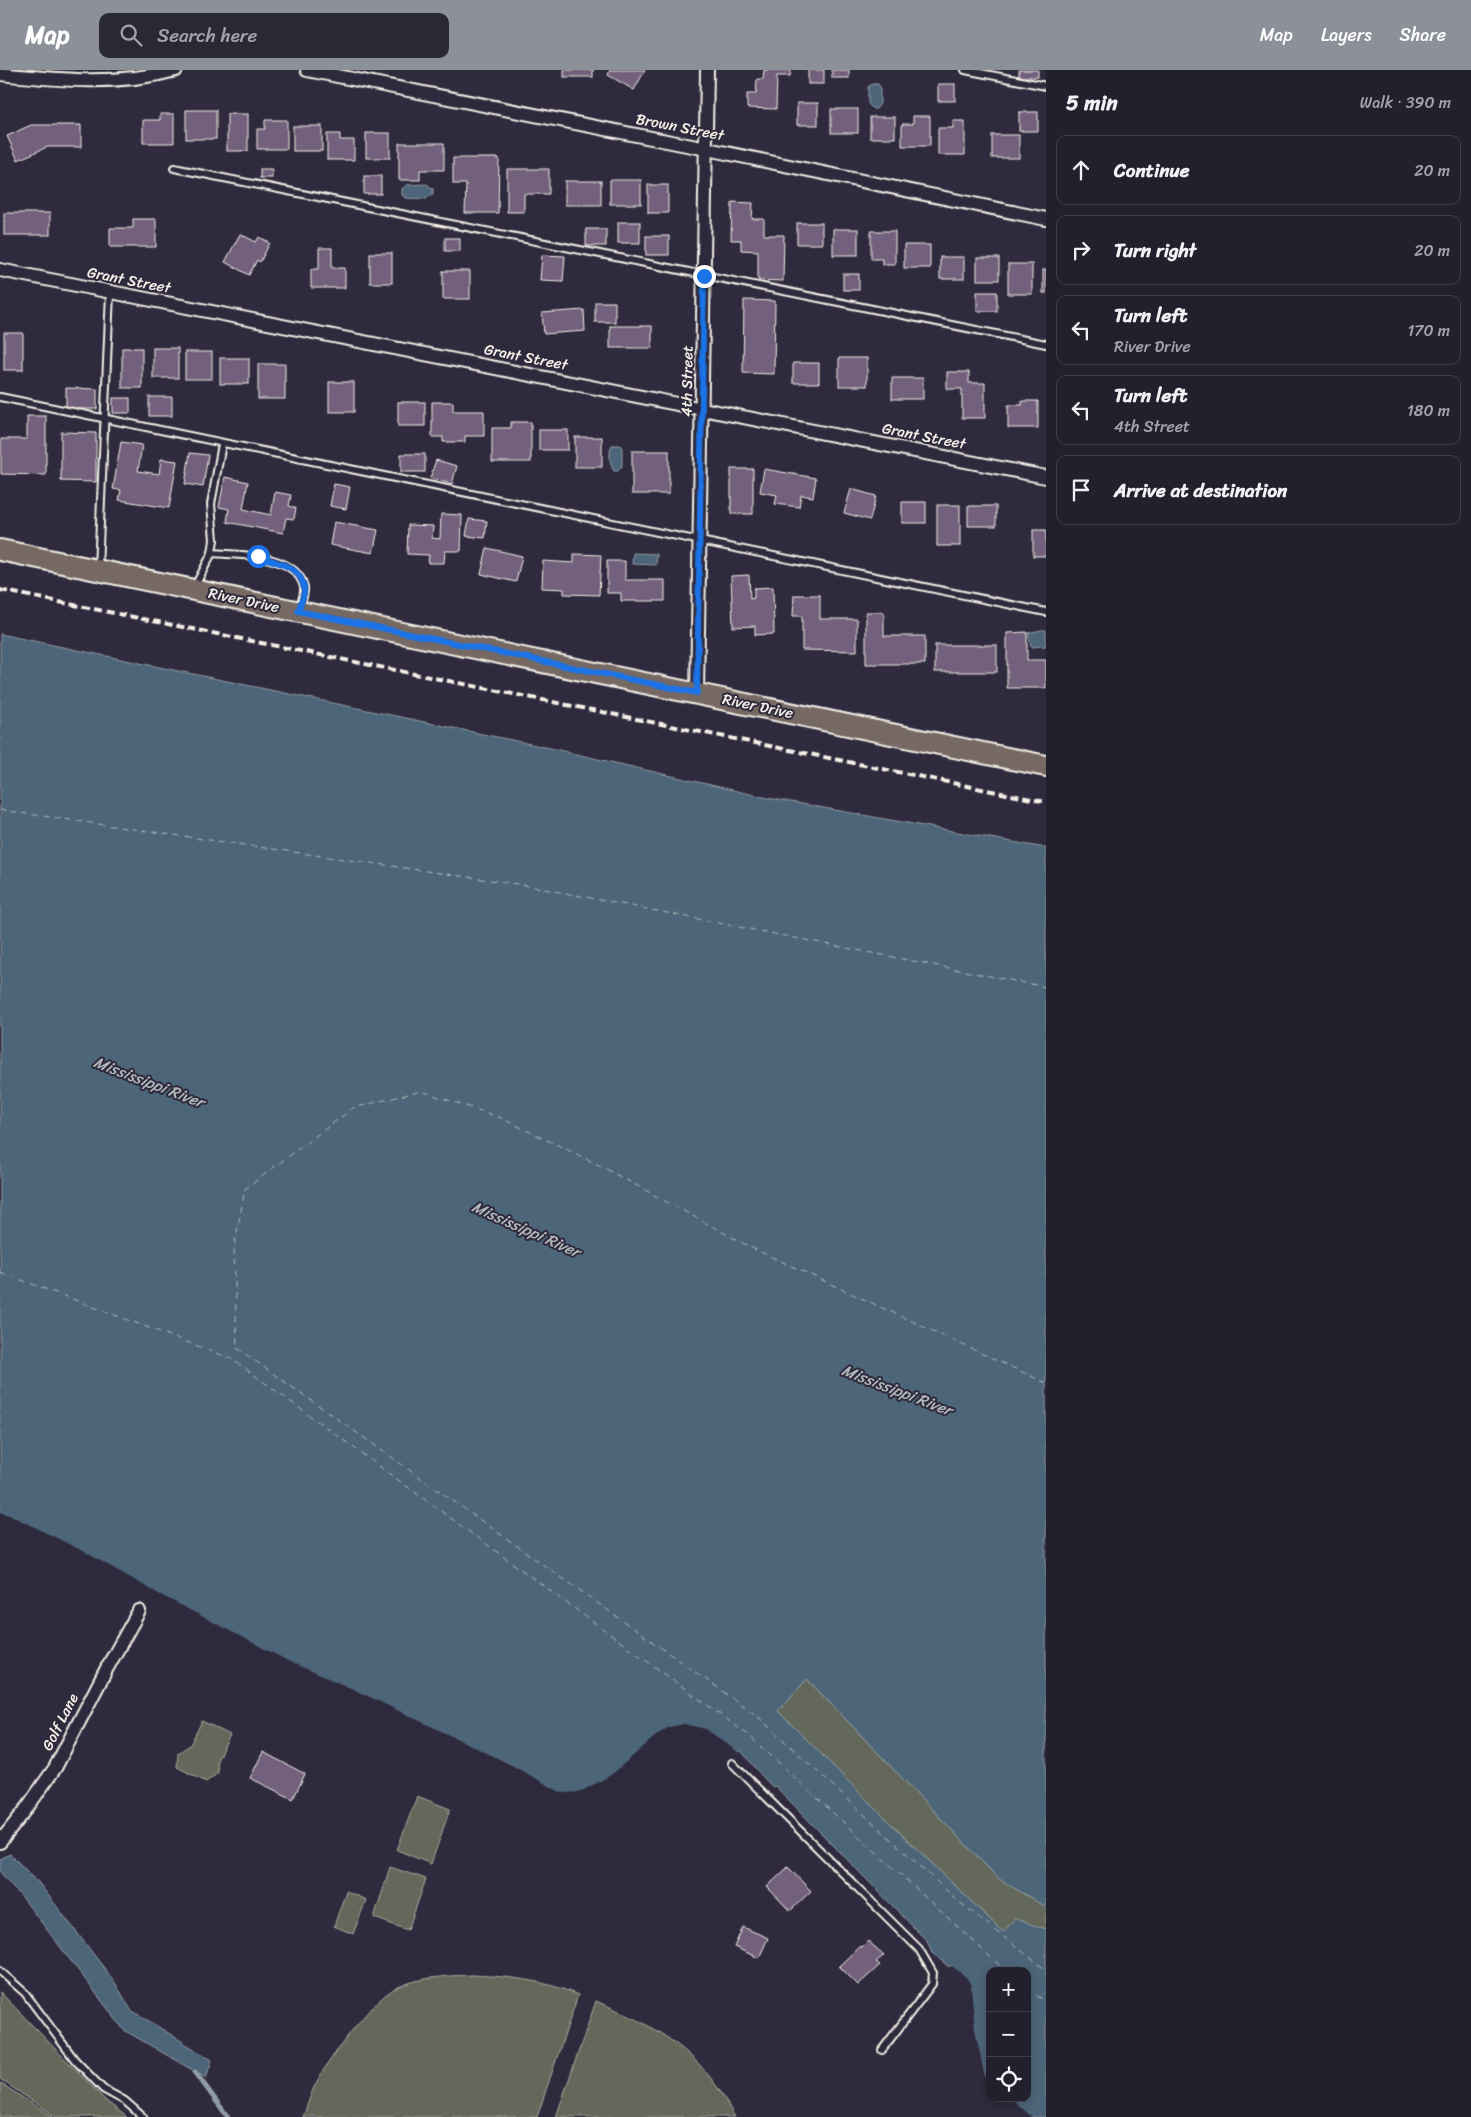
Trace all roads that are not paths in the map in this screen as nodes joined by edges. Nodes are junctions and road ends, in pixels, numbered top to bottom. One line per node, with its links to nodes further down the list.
1 (176, 70): 5 (street)
2 (307, 70): 7 (street, Brown Street)
3 (708, 70): 7 (street, 4th Street)
4 (965, 70): 6 (lane)
5 (0, 74)
6 (1046, 86)
7 (706, 149): 9 (street, Brown Street); 11 (street, 4th Street)
8 (174, 168): 11 (lane)
9 (1046, 219)
10 (0, 270): 12 (street, Grant Street)
11 (704, 276): 13 (lane); 15 (street, 4th Street)
12 (110, 293): 15 (street, Grant Street); 16 (lane)
13 (1046, 344)
14 (0, 397): 16 (lane)
15 (702, 408): 18 (street, Grant Street); 19 (street, 4th Street)
16 (105, 420): 17 (lane); 22 (lane)
17 (222, 444): 19 (lane); 21 (lane)
18 (1046, 477)
19 (700, 542): 25 (lane); 26 (street, 4th Street)
20 (0, 550): 22 (main road, River Drive)
21 (212, 553): 23 (lane); 24 (lane)
22 (98, 570): 23 (main road, River Drive)
23 (193, 590): 24 (main road, River Drive)
24 (298, 611): 26 (main road, River Drive)
25 (1046, 612)
26 (697, 693): 27 (main road, River Drive)
27 (1046, 766)
28 (139, 1612): 30 (street, Golf Lane)
29 (732, 1763): 32 (lane)
30 (0, 1842)
31 (0, 1971): 33 (lane)
32 (882, 2050)
33 (143, 2117)

